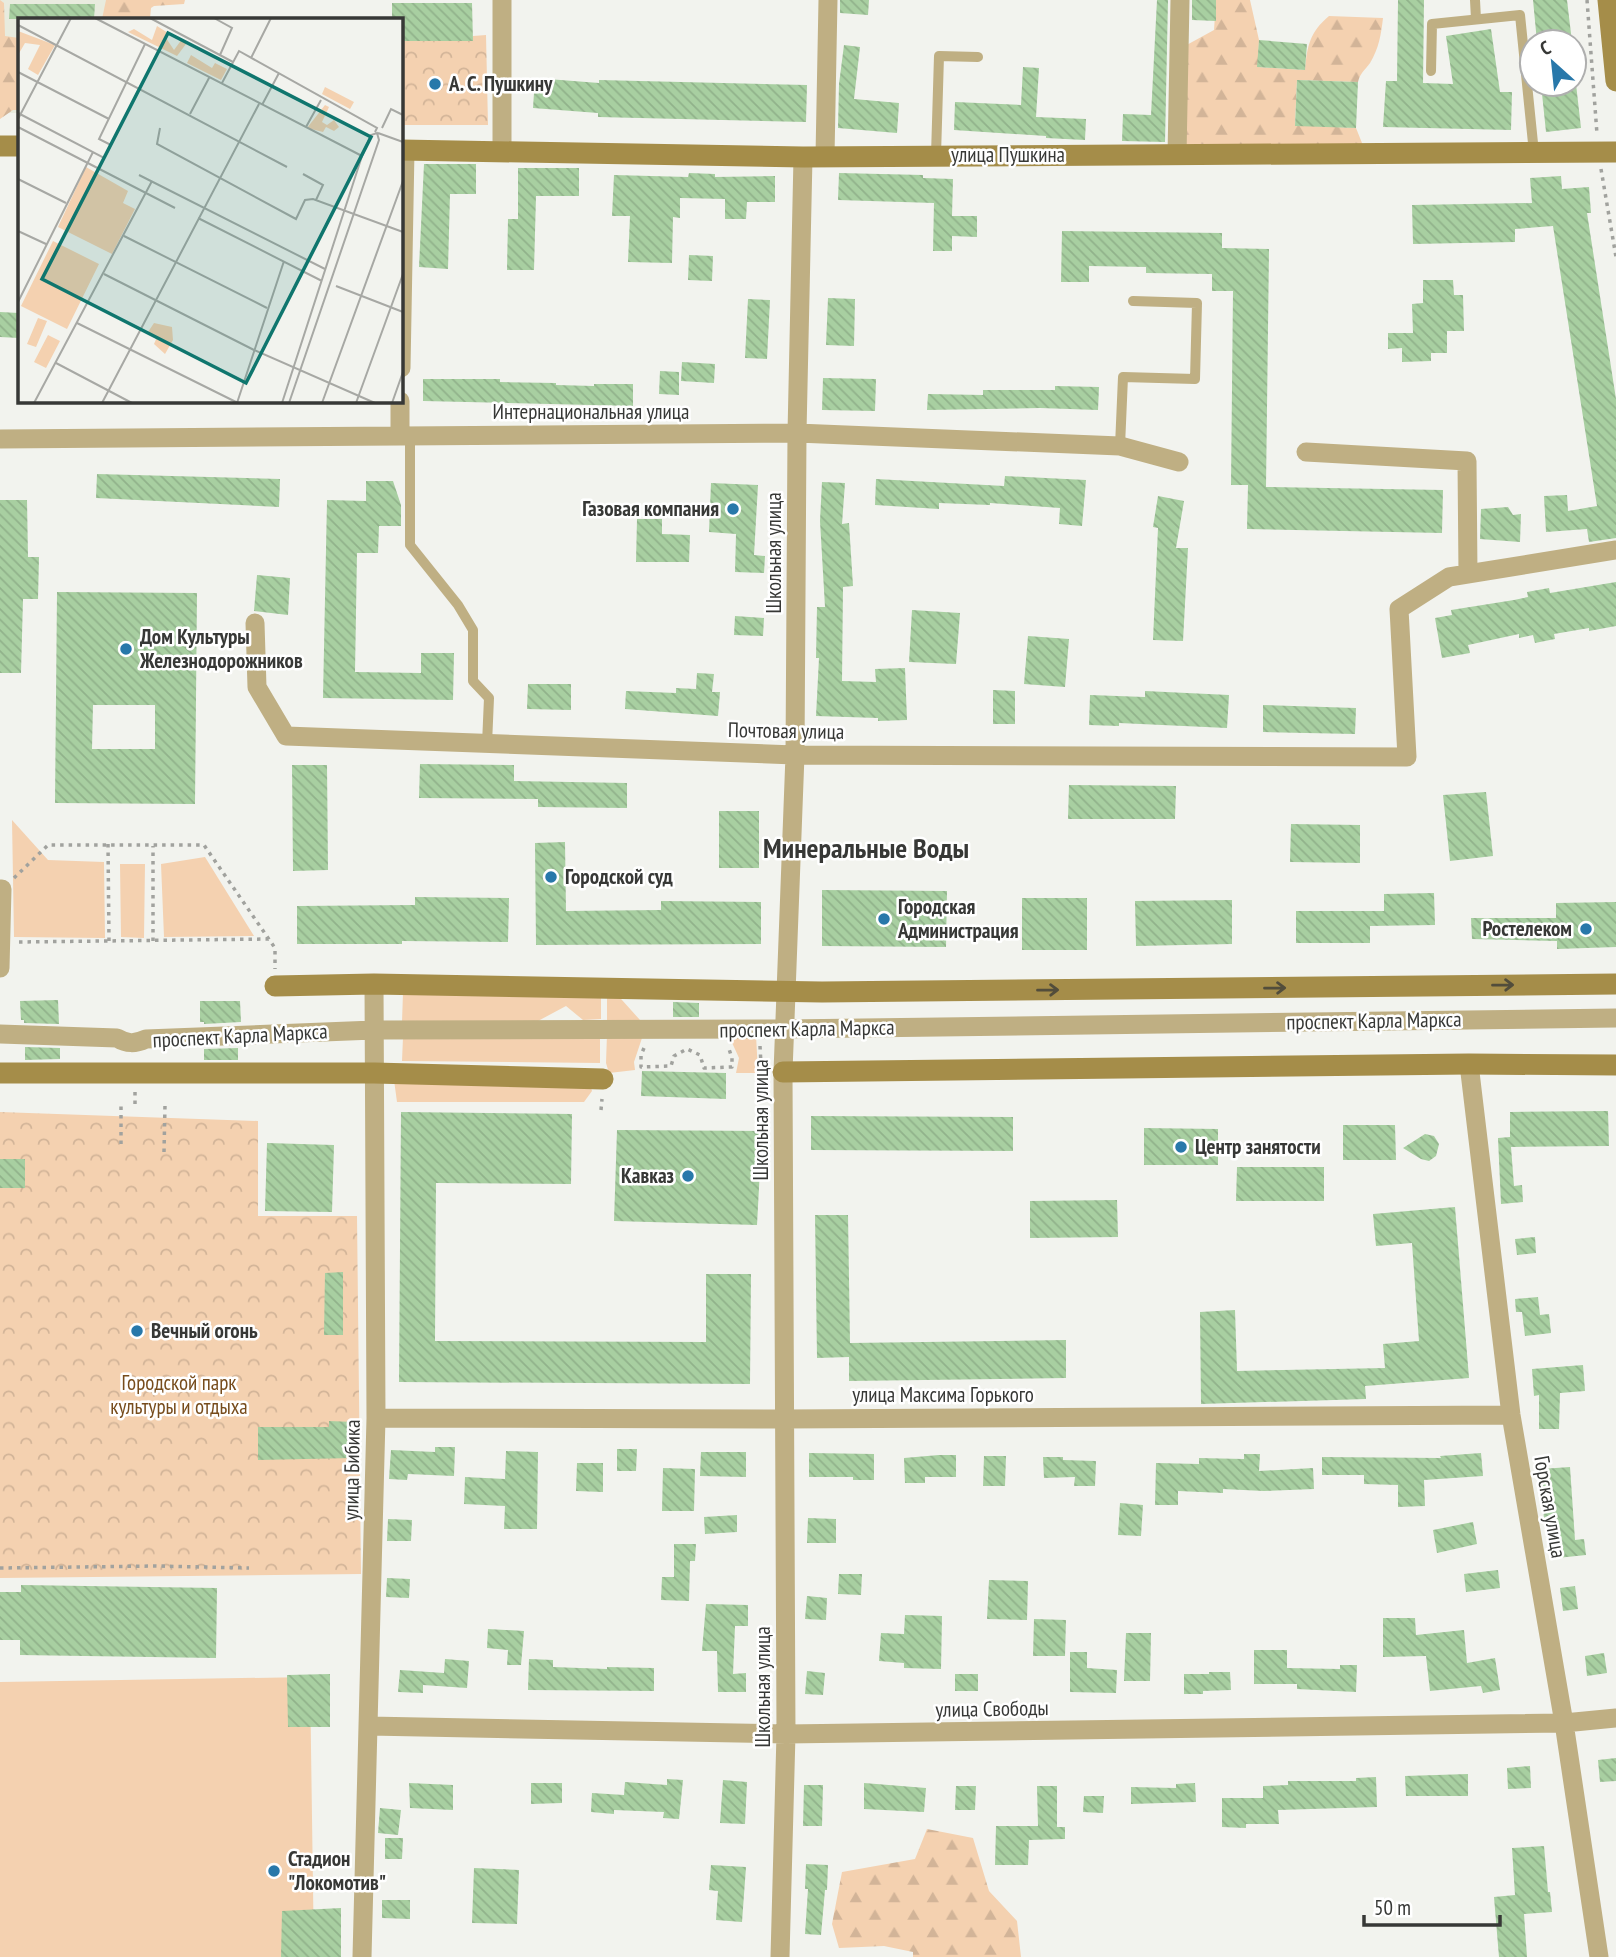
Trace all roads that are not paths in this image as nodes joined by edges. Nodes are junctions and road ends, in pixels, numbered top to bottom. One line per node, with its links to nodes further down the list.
1 (502, 0): 13 (street)
2 (828, 0): 18 (street)
3 (1180, 0): 17 (street)
4 (1475, 0): 6 (lane)
5 (1608, 0): 9 (street)
6 (1476, 19): 8 (lane); 15 (lane)
7 (978, 57): 16 (lane)
8 (1431, 71)
9 (1616, 81)
10 (0, 146): 11 (street)
11 (18, 146)
12 (403, 150): 13 (street, улица Пушкина); 20 (street)
13 (502, 150): 19 (street, улица Пушкина)
14 (1607, 152): 15 (street, улица Пушкина)
15 (1534, 153): 17 (street, улица Пушкина)
16 (936, 155): 17 (street, улица Пушкина); 18 (street, улица Пушкина)
17 (1177, 155)
18 (825, 156): 19 (street, улица Пушкина)
19 (803, 157): 23 (street, Школьная улица)
20 (402, 259)
21 (1133, 301): 26 (lane)
22 (400, 402): 24 (street)
23 (797, 433): 24 (street, Интернациональная улица); 26 (street, Интернациональная улица); 33 (street, Школьная улица)
24 (405, 436): 25 (street, Интернациональная улица); 32 (lane)
25 (0, 439)
26 (1120, 446): 28 (street, Интернациональная улица)
27 (1306, 452): 30 (street)
28 (1180, 462)
29 (1616, 550): 30 (street)
30 (1468, 574): 33 (street, Почтовая улица)
31 (255, 623): 32 (street, Почтовая улица)
32 (487, 744): 33 (street, Почтовая улица)
33 (795, 755): 40 (street, Школьная улица)
34 (1, 889): 35 (street)
35 (1, 943): 36 (street)
36 (0, 968)
37 (374, 984): 39 (street, проспект Карла Маркса); 40 (street, проспект Карла Маркса); 43 (street, улица Бибика)
38 (1616, 984): 40 (street, проспект Карла Маркса, one-way to 38)
39 (275, 986)
40 (786, 992): 42 (street, Школьная улица)
41 (1616, 1018): 42 (street, проспект Карла Маркса)
42 (784, 1029): 43 (street, проспект Карла Маркса); 47 (street, Школьная улица)
43 (374, 1030): 44 (street, проспект Карла Маркса); 49 (street, улица Бибика)
44 (0, 1034)
45 (1469, 1063): 46 (street, проспект Карла Маркса); 47 (street, проспект Карла Маркса); 51 (street, Горская улица)
46 (1616, 1065)
47 (783, 1072): 53 (street, Школьная улица)
48 (0, 1073): 49 (street, проспект Карла Маркса)
49 (374, 1073): 50 (street, проспект Карла Маркса); 52 (street, улица Бибика)
50 (603, 1079)
51 (1511, 1415): 53 (street, улица Максима Горького); 55 (street, Горская улица)
52 (376, 1418): 53 (street, улица Максима Горького); 56 (street, улица Бибика)
53 (784, 1419): 57 (street, Школьная улица)
54 (1616, 1718): 55 (street, улица Свободы)
55 (1564, 1723): 57 (street, улица Свободы); 60 (street, Горская улица)
56 (369, 1726): 57 (street, улица Свободы); 58 (street, улица Бибика)
57 (786, 1734): 59 (street, Школьная улица)
58 (362, 1957)
59 (780, 1957)
60 (1599, 1957)

